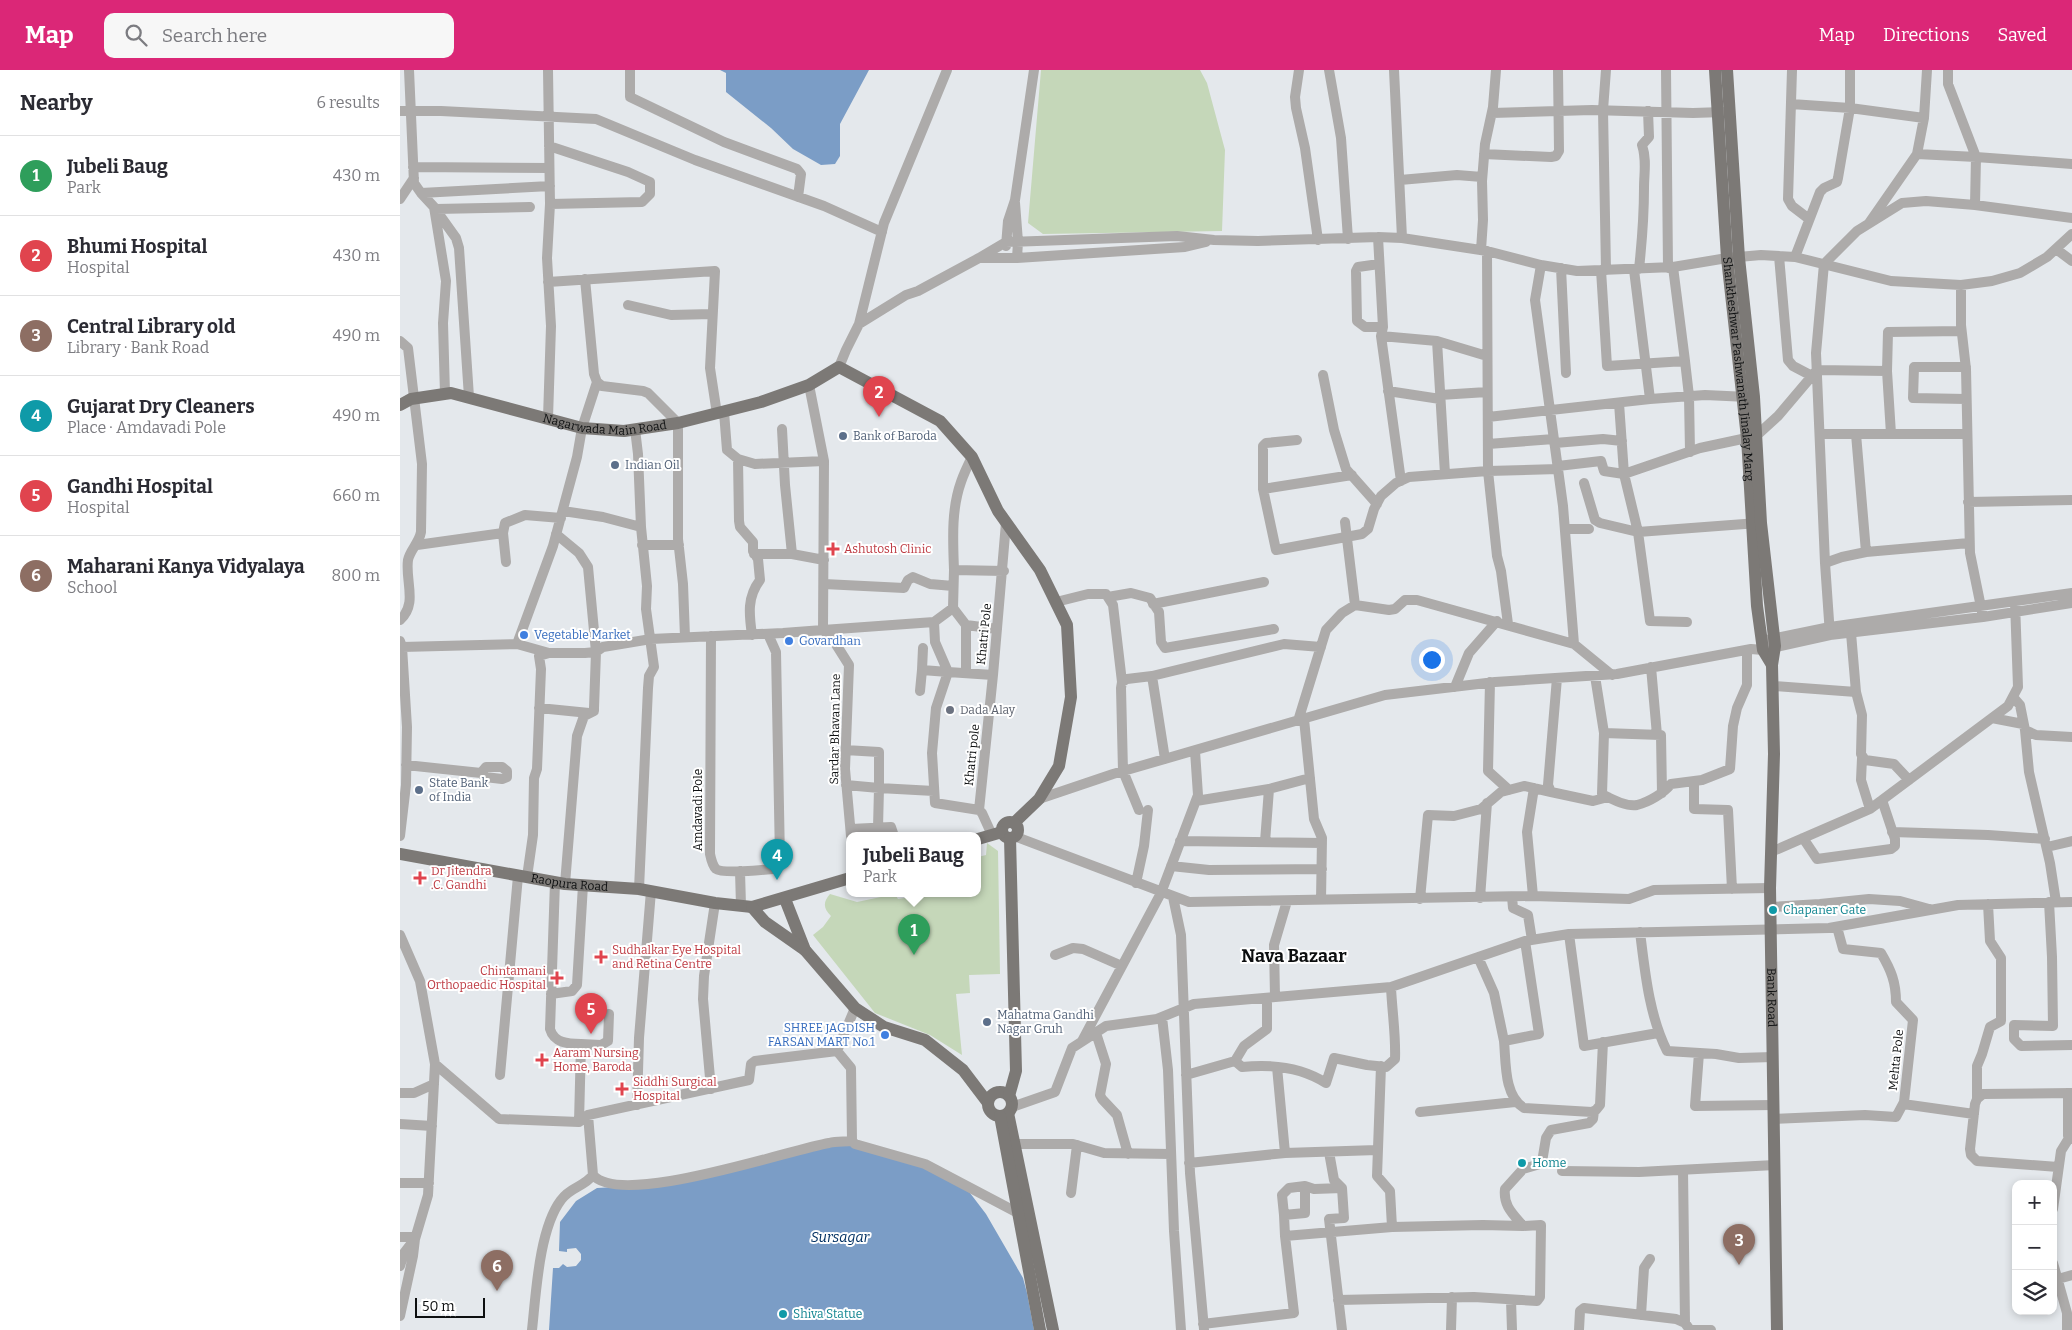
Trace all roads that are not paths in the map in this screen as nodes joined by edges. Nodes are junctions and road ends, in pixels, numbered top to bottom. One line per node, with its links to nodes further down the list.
1 (409, 70): 24 (street)
2 (548, 70): 29 (street)
3 (630, 70): 43 (street)
4 (947, 70): 53 (street)
5 (1034, 70): 45 (street)
6 (1299, 70): 59 (street)
7 (1329, 70): 57 (street)
8 (1394, 70): 40 (street)
9 (1496, 70): 28 (street)
10 (1558, 70): 22 (street)
11 (1606, 70): 21 (street)
12 (1666, 70): 26 (street)
13 (1714, 70): 27 (main road)
14 (1727, 70): 27 (main road)
15 (1792, 70): 19 (street)
16 (1850, 70): 20 (street)
17 (1927, 70): 30 (street)
18 (1948, 70): 34 (street)
19 (1791, 104): 20 (street); 51 (street)
20 (1850, 108): 30 (street); 51 (street)
21 (1603, 110): 22 (street); 25 (street); 77 (street)
22 (1558, 111): 28 (street); 32 (street)
23 (400, 112): 24 (street)
24 (411, 112): 29 (street); 36 (street)
25 (1648, 112): 26 (street); 76 (street)
26 (1667, 112): 27 (street); 75 (street)
27 (1723, 112): 69 (main road, Bank Road)
28 (1492, 113): 32 (street)
29 (549, 118): 31 (street); 43 (street)
30 (1924, 118): 33 (street)
31 (549, 146): 37 (street); 46 (street)
32 (1484, 154): 38 (street)
33 (1917, 154): 34 (street); 52 (street)
34 (1976, 156): 35 (street); 47 (street)
35 (2072, 164)
36 (413, 167): 37 (street); 39 (street)
37 (549, 168): 41 (street)
38 (1482, 177): 40 (street); 63 (street)
39 (414, 178): 42 (street); 44 (street)
40 (1400, 180): 56 (street)
41 (550, 186): 42 (street); 46 (street)
42 (421, 194): 49 (street)
43 (798, 197): 53 (street)
44 (400, 199)
45 (1015, 200): 60 (street); 61 (street)
46 (550, 204): 79 (street)
47 (1975, 205): 50 (street); 52 (street)
48 (530, 207): 49 (street)
49 (435, 208): 101 (street); 103 (street)
50 (2072, 218)
51 (1809, 219): 65 (street)
52 (1869, 224): 73 (street)
53 (882, 232): 83 (street)
54 (2072, 234): 62 (street)
55 (1378, 237): 56 (street); 57 (street); 71 (street)
56 (1402, 238): 63 (street)
57 (1348, 239): 59 (street)
58 (1214, 240): 59 (street); 61 (street); 68 (street)
59 (1318, 240)
60 (1006, 242): 61 (street); 66 (street); 67 (street)
61 (1018, 242): 68 (street)
62 (2056, 249): 70 (street); 80 (street)
63 (1484, 250): 72 (street); 88 (street)
64 (1779, 256): 65 (street); 69 (street); 95 (street)
65 (1795, 257): 73 (street)
66 (979, 258): 67 (street); 83 (street)
67 (1006, 258): 68 (street)
68 (1017, 258)
69 (1733, 258): 75 (street); 105 (main road, Bank Road)
70 (2072, 261)
71 (1379, 264): 84 (street); 84 (street)
72 (1541, 264): 74 (street); 111 (street)
73 (1824, 264): 80 (street); 95 (street)
74 (1561, 268): 77 (street); 94 (street)
75 (1671, 268): 76 (street); 89 (street)
76 (1636, 269): 77 (street); 90 (street)
77 (1604, 270): 90 (street)
78 (585, 279): 79 (street); 82 (street); 97 (street)
79 (548, 282): 114 (street)
80 (1961, 285): 85 (street)
81 (628, 305): 82 (street)
82 (712, 314): 112 (street)
83 (859, 324): 91 (street)
84 (1382, 331): 87 (street); 99 (street)
85 (1961, 331): 92 (street); 93 (street)
86 (400, 341): 106 (street)
87 (1437, 341): 88 (street); 104 (street)
88 (1487, 356): 100 (street)
89 (1685, 361): 90 (street); 102 (street)
90 (1645, 364): 107 (street)
91 (839, 367): 98 (main road, Nagarwada Main Road); 129 (main road)
92 (1966, 368): 108 (street); 108 (street)
93 (1887, 371): 95 (street); 121 (street)
94 (1566, 373)
95 (1815, 373): 119 (street); 123 (street)
96 (1323, 375): 137 (street)
97 (597, 382): 115 (street); 116 (street)
98 (810, 384): 112 (main road, Nagarwada Main Road); 131 (street)
99 (1388, 391): 104 (street); 138 (street)
100 (1488, 392): 104 (street); 113 (street)
101 (445, 394): 103 (main road, Nagarwada Main Road); 106 (main road, Nagarwada Main Road)
102 (1689, 396): 105 (street); 107 (street); 128 (street)
103 (469, 397): 114 (main road, Nagarwada Main Road)
104 (1440, 397): 135 (street)
105 (1748, 397): 123 (main road, Bank Road)
106 (414, 398): 110 (main road, Nagarwada Main Road); 157 (street)
107 (1650, 399): 109 (street)
108 (1966, 399): 122 (street)
109 (1619, 402): 111 (street); 126 (street)
110 (400, 405)
111 (1551, 411): 113 (street); 125 (street)
112 (721, 413): 115 (main road, Nagarwada Main Road); 130 (street)
113 (1488, 417): 127 (street)
114 (548, 418): 116 (main road, Nagarwada Main Road)
115 (678, 423): 117 (main road, Nagarwada Main Road); 158 (street)
116 (582, 428): 117 (main road, Nagarwada Main Road); 144 (street)
117 (635, 429): 148 (street)
118 (782, 429): 132 (street)
119 (1820, 434): 120 (street); 165 (street)
120 (1856, 434): 121 (street); 159 (street)
121 (1891, 434): 122 (street)
122 (1967, 434): 142 (street)
123 (1751, 437): 128 (street); 147 (main road, Bank Road)
124 (1297, 440): 140 (street)
125 (1555, 441): 126 (street); 127 (street); 133 (street)
126 (1622, 441): 136 (street)
127 (1488, 444): 134 (street)
128 (1690, 452): 136 (street)
129 (972, 457): 146 (main road); 166 (street)
130 (738, 458): 132 (street); 160 (street)
131 (824, 461): 132 (street); 163 (street)
132 (785, 462): 161 (street)
133 (1558, 467): 134 (street); 136 (street); 149 (street)
134 (1488, 471): 135 (street); 185 (street)
135 (1445, 474): 138 (street)
136 (1624, 474): 151 (street)
137 (1352, 475): 140 (street); 143 (street)
138 (1401, 481): 143 (street)
139 (1584, 483): 151 (street)
140 (1263, 488): 154 (street)
141 (2072, 500): 142 (street)
142 (1968, 502): 155 (street)
143 (1376, 504): 154 (street)
144 (562, 514): 148 (street); 152 (street); 153 (street)
145 (1345, 522): 154 (street)
146 (1006, 523): 167 (street, Khatri Pole); 173 (main road)
147 (1756, 523): 151 (street); 200 (main road, Bank Road)
148 (640, 527): 156 (street)
149 (1565, 529): 150 (street); 199 (street)
150 (1589, 530)
151 (1638, 532): 184 (street)
152 (503, 533): 157 (street); 164 (street)
153 (556, 534): 198 (street); 203 (street)
154 (1346, 537): 176 (street)
155 (1970, 543): 159 (street); 177 (street)
156 (642, 544): 158 (street); 196 (street)
157 (417, 545): 162 (street)
158 (679, 545): 195 (street)
159 (1866, 552): 165 (street)
160 (754, 554): 161 (street); 193 (street)
161 (792, 554): 163 (street)
162 (404, 560): 181 (street)
163 (824, 560): 169 (street)
164 (506, 562)
165 (1825, 563): 190 (street)
166 (954, 570): 167 (street); 170 (street)
167 (1004, 571): 187 (street, Khatri Pole)
168 (1264, 582): 175 (street)
169 (824, 584): 170 (street); 189 (street)
170 (954, 586): 179 (street)
171 (2072, 593): 178 (street)
172 (1108, 597): 173 (street); 175 (street); 214 (street)
173 (1056, 602): 249 (main road)
174 (2072, 603): 178 (street)
175 (1153, 604): 188 (street)
176 (1355, 605): 182 (street); 201 (street)
177 (1980, 606): 178 (street); 180 (street); 190 (street)
178 (2015, 607): 180 (street); 220 (street)
179 (953, 608): 183 (street); 186 (street)
180 (1983, 617): 191 (street)
181 (400, 620)
182 (1497, 621): 185 (street); 217 (street)
183 (934, 622): 189 (street); 207 (street)
184 (1687, 622)
185 (1508, 624): 199 (street)
186 (966, 625): 187 (street); 208 (street)
187 (997, 629): 209 (street, Khatri Pole)
188 (1274, 629)
189 (824, 630): 192 (street); 229 (street, Sardar Bhavan Lane)
190 (1830, 631): 191 (street); 200 (street)
191 (1851, 633): 219 (street)
192 (768, 634): 193 (street); 273 (street, Amdavadi Pole)
193 (752, 635): 194 (street)
194 (711, 636): 195 (street); 273 (street, Amdavadi Pole)
195 (685, 637): 196 (street)
196 (651, 639): 203 (street); 281 (street)
197 (401, 644): 198 (street); 233 (street)
198 (517, 644): 204 (street)
199 (1574, 644): 210 (street)
200 (1762, 646): 205 (street); 216 (main road, Bank Road); 238 (street)
201 (1321, 647): 211 (street); 224 (street)
202 (923, 648): 206 (street)
203 (596, 652): 204 (street); 222 (street)
204 (549, 653): 221 (street)
205 (1651, 667): 210 (street); 227 (street)
206 (922, 670): 207 (street, Khatri Pole); 218 (street)
207 (948, 672): 208 (street, Khatri Pole); 245 (street)
208 (966, 673): 209 (street, Khatri Pole)
209 (993, 675): 254 (street, Khatri pole)
210 (1612, 675): 212 (street)
211 (1152, 676): 214 (street); 232 (street)
212 (1595, 676): 213 (street); 226 (street)
213 (1557, 678): 215 (street); 246 (street)
214 (1122, 682): 234 (street)
215 (1490, 682): 217 (street); 244 (street)
216 (1774, 686): 219 (street); 269 (main road, Bank Road)
217 (1455, 687): 224 (street)
218 (920, 691)
219 (1856, 692): 231 (street)
220 (2013, 697): 223 (street); 225 (street)
221 (538, 708): 222 (street); 274 (street)
222 (589, 713): 276 (street)
223 (1992, 718): 225 (street); 237 (street)
224 (1301, 720): 230 (street); 236 (street)
225 (2024, 727): 228 (street); 268 (street)
226 (1604, 734): 227 (street); 248 (street)
227 (1657, 735): 247 (street)
228 (2072, 737)
229 (845, 750): 240 (street, Sardar Bhavan Lane); 241 (street)
230 (1195, 750): 232 (street); 250 (street)
231 (1862, 758): 237 (street); 253 (street)
232 (1165, 759): 234 (street)
233 (406, 765): 235 (street); 239 (street)
234 (1123, 772): 249 (street); 277 (street)
235 (481, 773)
236 (1310, 778): 243 (street); 267 (street)
237 (1909, 780): 251 (street)
238 (1694, 782): 247 (street); 280 (street)
239 (403, 785): 261 (street)
240 (846, 785): 241 (street); 256 (street, Sardar Bhavan Lane)
241 (879, 788): 245 (street); 255 (street)
242 (1534, 788): 244 (street); 246 (street); 283 (street)
243 (1268, 789): 250 (street); 266 (street)
244 (1509, 790): 252 (street)
245 (934, 791): 254 (street)
246 (1551, 792): 248 (street)
247 (1662, 793): 248 (street)
248 (1608, 797)
249 (1039, 799): 260 (main road)
250 (1196, 800): 264 (street)
251 (1882, 800): 253 (street); 259 (street)
252 (1487, 804): 286 (street); 288 (street)
253 (1870, 809): 263 (street)
254 (979, 810): 260 (street)
255 (878, 828): 257 (street); 258 (street)
256 (851, 832)
257 (856, 832)
258 (893, 832)
259 (1892, 832): 263 (street); 268 (street)
260 (1006, 833): 262 (main road); 277 (street); 342 (main road)
261 (400, 836)
262 (981, 838)
263 (1803, 838): 269 (street)
264 (1180, 841): 266 (street); 271 (street)
265 (2072, 841): 268 (street)
266 (1265, 842): 267 (street)
267 (1322, 843): 272 (street)
268 (2046, 843): 291 (street)
269 (1771, 852): 279 (main road, Bank Road)
270 (400, 854): 274 (main road, Raopura Road)
271 (1171, 866): 272 (street); 282 (street)
272 (1322, 869): 289 (street)
273 (740, 870): 295 (street)
274 (523, 877): 276 (main road, Raopura Road); 330 (street)
275 (846, 879): 287 (main road)
276 (560, 883): 278 (main road, Raopura Road); 310 (street)
277 (1136, 883): 282 (street)
278 (583, 885): 281 (main road, Raopura Road); 310 (street)
279 (1770, 888): 280 (street); 296 (main road, Bank Road)
280 (1732, 889): 283 (street)
281 (645, 890): 293 (main road, Raopura Road); 340 (street)
282 (1161, 892): 284 (street); 308 (street)
283 (1532, 896): 285 (street)
284 (1173, 897): 290 (street); 313 (street)
285 (1512, 897): 286 (street); 303 (street)
286 (1480, 898): 288 (street)
287 (784, 899): 295 (main road); 304 (main road)
288 (1420, 899): 289 (street)
289 (1321, 900): 290 (street)
290 (1287, 901): 311 (street)
291 (2052, 902): 292 (street); 294 (street); 322 (street)
292 (2072, 902)
293 (716, 903): 295 (main road, Raopura Road); 333 (street)
294 (1988, 904): 297 (street); 336 (street)
295 (747, 906): 304 (main road)
296 (1772, 906): 297 (street); 299 (main road, Bank Road)
297 (1933, 910): 298 (street)
298 (1837, 927): 299 (street); 339 (street, Mehta Pole)
299 (1772, 928): 300 (street); 325 (main road, Bank Road)
300 (1640, 932): 301 (street); 317 (street)
301 (1569, 934): 303 (street); 320 (street)
302 (400, 935): 307 (street)
303 (1528, 940): 306 (street); 318 (street)
304 (805, 950): 312 (main road)
305 (1055, 955): 308 (street)
306 (1478, 957): 309 (street); 318 (street)
307 (405, 960): 327 (street)
308 (1122, 966): 319 (street)
309 (1391, 987): 311 (street); 329 (street)
310 (551, 994): 321 (street)
311 (1271, 998): 313 (street); 326 (street)
312 (854, 1008): 323 (street); 338 (main road)
313 (1183, 1009): 315 (street); 331 (street)
314 (609, 1014): 321 (street)
315 (1162, 1017): 316 (street); 360 (street)
316 (1096, 1033): 319 (street); 359 (street)
317 (1658, 1033): 320 (street); 324 (street)
318 (1504, 1041): 337 (street)
319 (1082, 1042): 342 (street)
320 (1603, 1042): 343 (street)
321 (581, 1044): 349 (street)
322 (2072, 1045)
323 (837, 1051): 333 (street); 353 (street)
324 (1699, 1053): 325 (street); 341 (street)
325 (1774, 1057): 341 (main road, Bank Road)
326 (1235, 1061): 328 (street); 331 (street)
327 (435, 1064): 332 (street); 349 (street)
328 (1278, 1066): 329 (street); 358 (street)
329 (1381, 1066): 356 (street)
330 (500, 1075)
331 (1186, 1075): 361 (street)
332 (434, 1084): 334 (street); 351 (street)
333 (711, 1089): 340 (street)
334 (400, 1093)
335 (2070, 1093): 336 (street); 352 (street)
336 (1977, 1098): 346 (street)
337 (1515, 1102): 343 (street); 344 (street)
338 (988, 1103): 342 (main road); 342 (main road)
339 (1903, 1104): 346 (street); 348 (street, Mehta Pole)
340 (637, 1105): 347 (street)
341 (1774, 1105): 348 (main road, Bank Road)
342 (1007, 1108): 354 (main road); 373 (main road)
343 (1594, 1111): 375 (street)
344 (1420, 1112)
345 (400, 1114): 350 (street)
346 (1974, 1114): 363 (street)
347 (588, 1115): 349 (street); 366 (street)
348 (1774, 1118): 362 (main road, Bank Road)
349 (579, 1122)
350 (400, 1124): 351 (street)
351 (432, 1126): 369 (street)
352 (2070, 1139): 363 (street)
353 (852, 1141): 366 (street); 373 (street)
354 (1014, 1144): 355 (street); 396 (main road)
355 (1077, 1145): 359 (street); 372 (street)
356 (1377, 1150): 357 (street); 376 (street)
357 (1329, 1152): 358 (street); 371 (street)
358 (1284, 1153): 361 (street)
359 (1128, 1154): 360 (street)
360 (1171, 1154): 397 (street)
361 (1190, 1163): 392 (street)
362 (1775, 1165): 364 (street); 403 (main road, Bank Road)
363 (2058, 1167): 367 (street)
364 (1683, 1170): 365 (street); 393 (street)
365 (1562, 1171)
366 (593, 1175): 394 (street)
367 (2056, 1180)
368 (400, 1183): 369 (street)
369 (429, 1183): 380 (street)
370 (1305, 1186): 371 (street); 374 (street); 374 (street)
371 (1342, 1188): 377 (street)
372 (1071, 1193)
373 (1018, 1213): 395 (main road)
374 (1284, 1215): 378 (street)
375 (1523, 1226): 376 (street); 388 (street)
376 (1392, 1227): 377 (street)
377 (1330, 1232): 378 (street); 387 (street)
378 (1285, 1236): 392 (street)
379 (400, 1237): 380 (street)
380 (415, 1238): 382 (street)
381 (1650, 1259): 390 (street)
382 (403, 1265): 391 (street)
383 (2055, 1270): 385 (street)
384 (2072, 1275): 385 (street)
385 (2058, 1279): 389 (street)
386 (1452, 1297): 387 (street); 388 (street); 399 (street)
387 (1338, 1300): 398 (street)
388 (1512, 1300): 400 (street)
389 (2069, 1313): 404 (street)
390 (1641, 1315): 393 (street); 401 (street)
391 (400, 1316)
392 (1203, 1327)
393 (1688, 1328): 402 (street)
394 (532, 1330)
395 (1040, 1330)
396 (1053, 1330)
397 (1180, 1330)
398 (1342, 1330)
399 (1451, 1330)
400 (1512, 1330)
401 (1579, 1330)
402 (1711, 1330)
403 (1777, 1330)
404 (2067, 1330)

